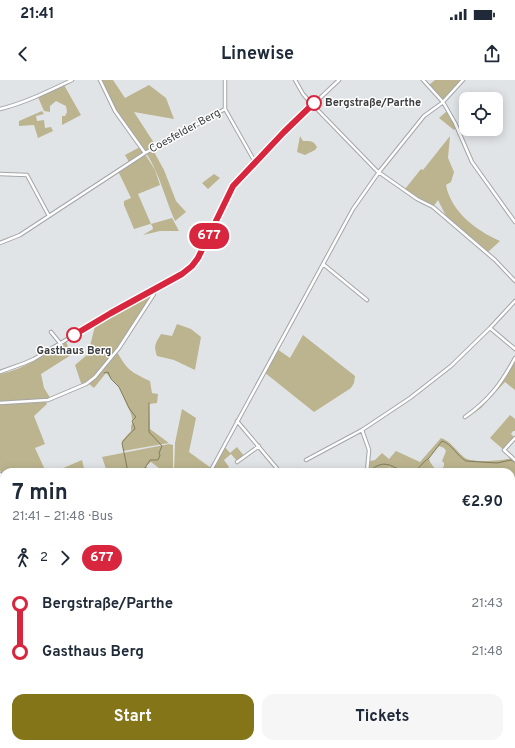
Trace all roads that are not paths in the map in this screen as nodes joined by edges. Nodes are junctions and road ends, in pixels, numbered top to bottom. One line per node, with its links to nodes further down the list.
1 (72, 80): 11 (street)
2 (100, 80): 12 (street)
3 (225, 80): 10 (street, Coesfelder Berg)
4 (295, 80): 9 (street)
5 (339, 80): 9 (street)
6 (423, 80): 8 (street)
7 (463, 80): 8 (street)
8 (443, 102): 14 (street); 17 (street)
9 (312, 105): 13 (street); 14 (street)
10 (225, 108): 12 (street, Coesfelder Berg); 13 (street, Coesfelder Berg)
11 (0, 109)
12 (145, 153): 16 (street, Coesfelder Berg)
13 (255, 162): 21 (street)
14 (379, 172): 19 (street); 20 (street)
15 (0, 174): 16 (street)
16 (49, 216): 18 (street, Coesfelder Berg)
17 (515, 222)
18 (0, 243)
19 (323, 264): 24 (street); 34 (street)
20 (515, 281)
21 (159, 286): 22 (street); 23 (street)
22 (152, 290): 23 (street); 28 (street)
23 (154, 294): 32 (street)
24 (367, 300)
25 (515, 301): 26 (street)
26 (490, 328): 29 (street); 35 (street)
27 (51, 332): 28 (street)
28 (60, 343): 31 (street)
29 (515, 349)
30 (515, 358): 33 (street)
31 (0, 372)
32 (0, 403)
33 (465, 417)
34 (237, 421): 37 (street); 41 (street)
35 (362, 430): 38 (street); 43 (street)
36 (515, 438): 39 (street)
37 (259, 446): 40 (street); 42 (street)
38 (306, 460)
39 (515, 460)
40 (237, 462)
41 (212, 468)
42 (277, 468)
43 (367, 468)

